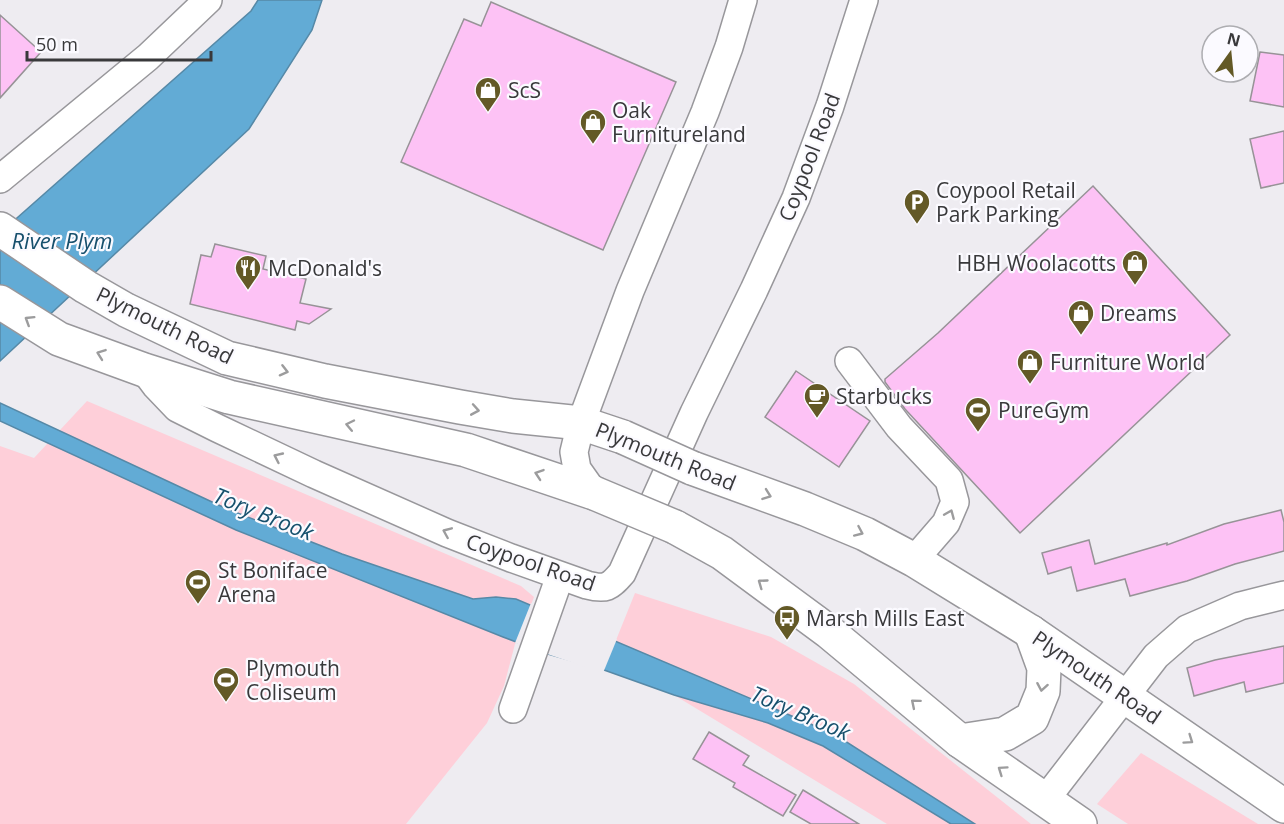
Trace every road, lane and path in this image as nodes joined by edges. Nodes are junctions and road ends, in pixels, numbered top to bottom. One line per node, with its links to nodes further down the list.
1 (208, 0): 4 (street)
2 (742, 0): 9 (street)
3 (864, 0): 12 (street, Coypool Road)
4 (0, 179)
5 (0, 229): 9 (main road, Plymouth Road, one-way to 9)
6 (0, 302): 8 (main road, Plymouth Road, one-way to 6)
7 (849, 361): 11 (street, one-way to 7)
8 (144, 370): 10 (main road, Plymouth Road, one-way to 8); 12 (street, Coypool Road, one-way to 8)
9 (581, 423): 10 (street); 11 (main road, Plymouth Road, one-way to 11, bridge)
10 (594, 493): 17 (main road, Plymouth Road, one-way to 10, bridge)
11 (914, 560): 14 (main road, Plymouth Road)
12 (560, 576): 16 (street)
13 (1284, 596): 15 (street)
14 (1031, 632): 15 (main road, Plymouth Road); 17 (main road, one-way to 17)
15 (1124, 695): 18 (street); 19 (main road, Plymouth Road, one-way to 19)
16 (513, 709)
17 (960, 741): 18 (main road, Plymouth Road, one-way to 17)
18 (1045, 800): 20 (main road, Plymouth Road)
19 (1284, 806)
20 (1080, 824)

